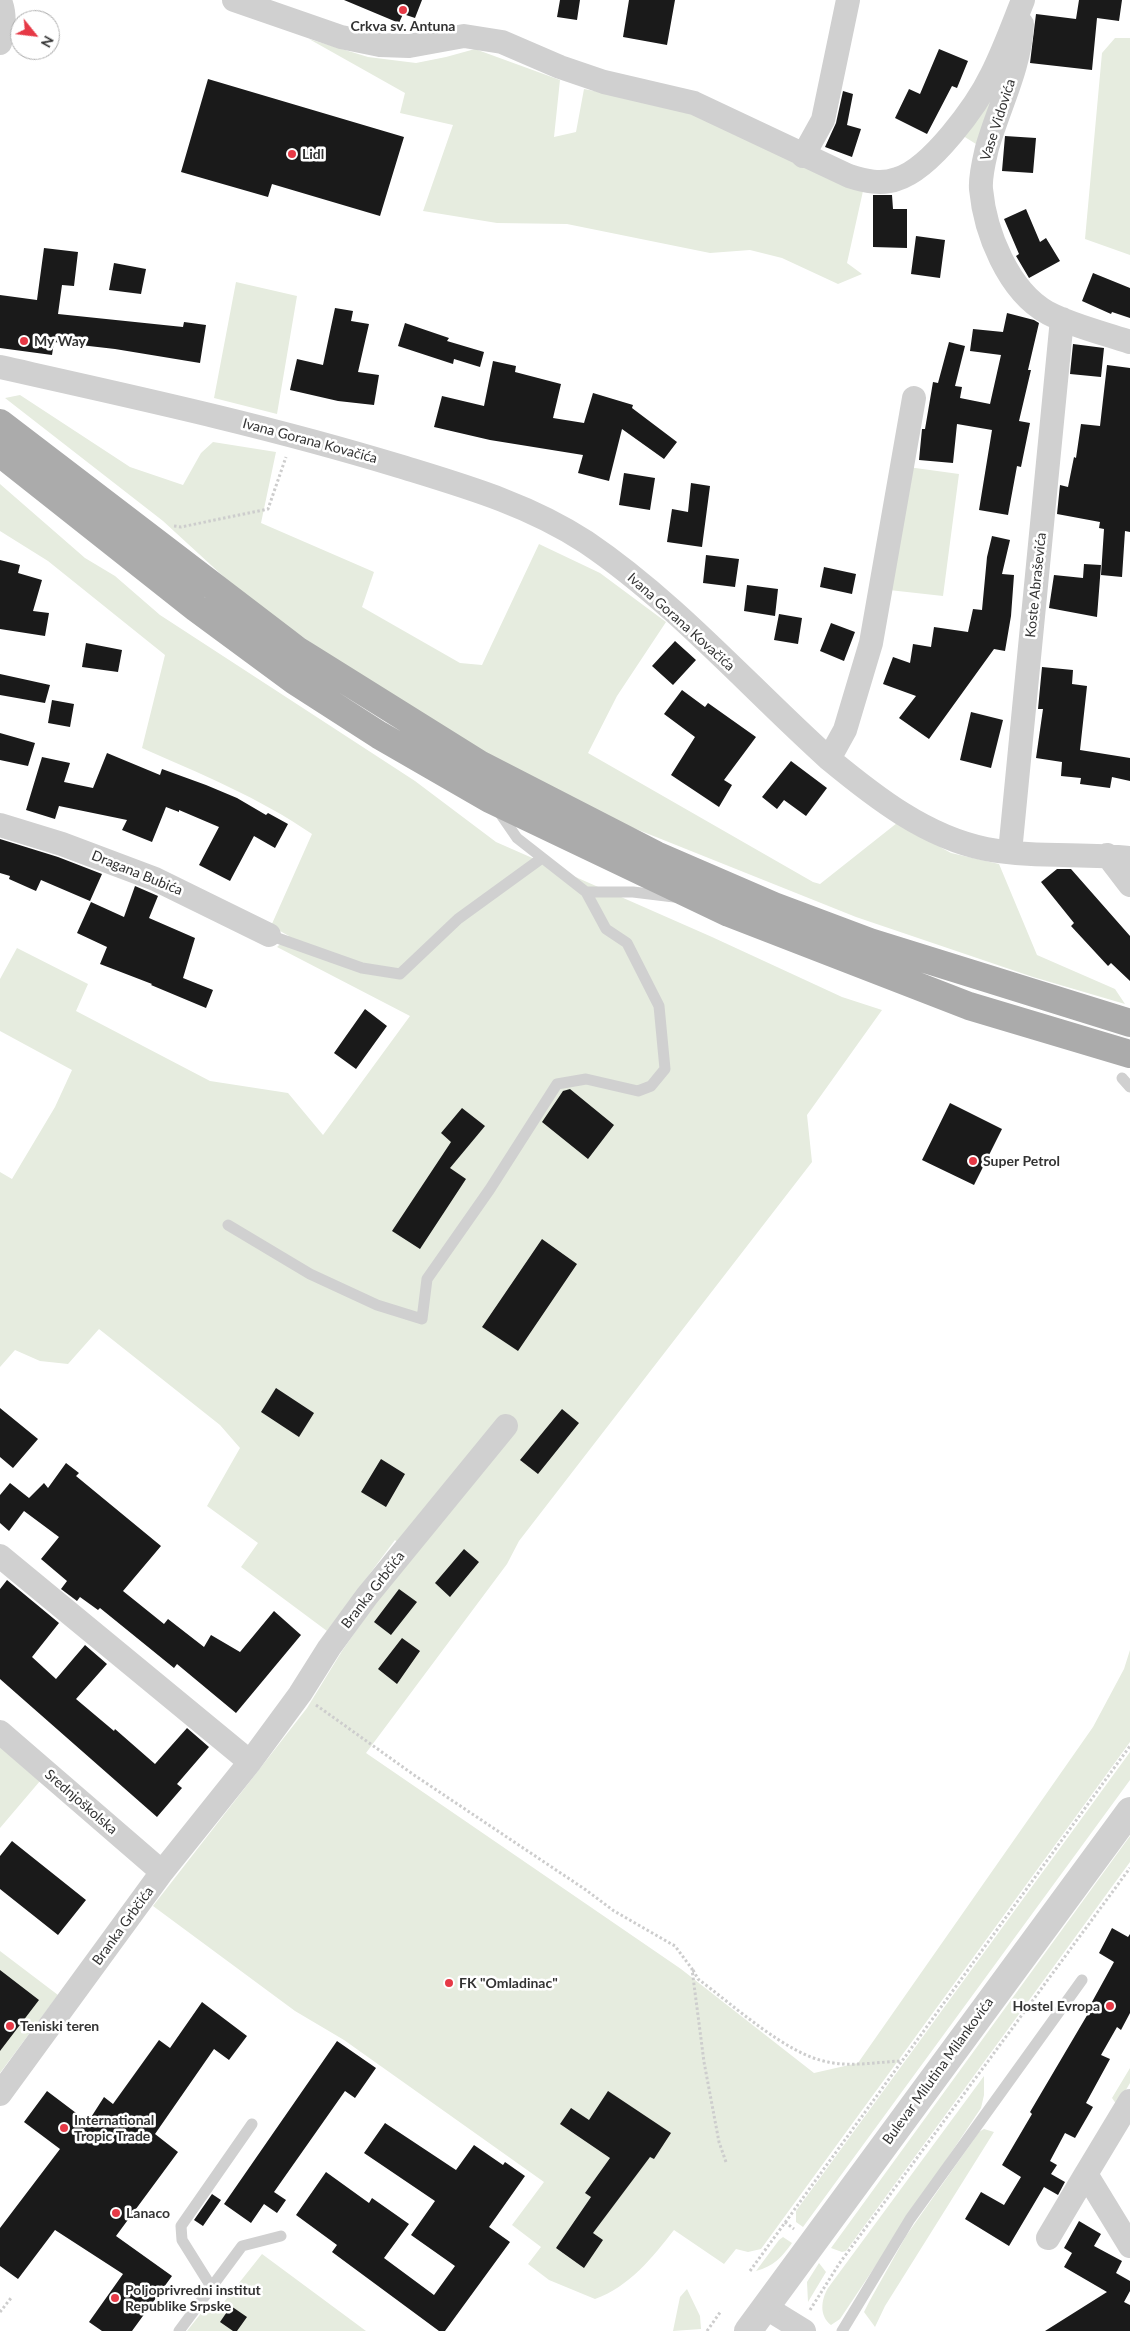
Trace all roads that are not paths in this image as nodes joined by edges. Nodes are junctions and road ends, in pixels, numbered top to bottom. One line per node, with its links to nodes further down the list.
1 (234, 0): 6 (street)
2 (848, 0): 6 (street)
3 (1024, 0): 6 (street); 7 (street, Vase Vidovića)
4 (0, 1): 5 (street)
5 (0, 43)
6 (803, 156)
7 (1062, 319): 8 (street, Vase Vidovića); 16 (street, Koste Abraševića)
8 (1130, 342)
9 (0, 367): 13 (street, Ivana Gorana Kovačića)
10 (914, 398): 13 (street)
11 (0, 423): 23 (main road)
12 (0, 453): 14 (main road)
13 (829, 758): 16 (street, Ivana Gorana Kovačića)
14 (490, 799): 18 (lane); 21 (main road)
15 (0, 825): 22 (street, Dragana Bubića)
16 (1010, 852): 17 (street, Ivana Gorana Kovačića)
17 (1119, 857): 19 (street)
18 (542, 858): 20 (lane); 22 (lane)
19 (1130, 885)
20 (586, 892): 21 (lane); 26 (lane)
21 (702, 900): 24 (main road)
22 (269, 935)
23 (1130, 1023)
24 (1126, 1066): 25 (lane)
25 (1130, 1087)
26 (228, 1225)
27 (506, 1426): 30 (street, Branka Grbčića)
28 (0, 1556): 30 (street)
29 (0, 1732): 32 (street, Srednjoškolska)
30 (250, 1762): 32 (street, Branka Grbčića)
31 (1130, 1811): 42 (street, Bulevar Milutina Milankovića)
32 (162, 1872): 34 (street, Branka Grbčića)
33 (1082, 1980): 46 (lane)
34 (0, 2094)
35 (1130, 2101): 37 (street)
36 (252, 2124): 41 (lane)
37 (1086, 2174): 39 (street); 40 (street)
38 (281, 2236): 41 (lane)
39 (1048, 2238)
40 (1130, 2246)
41 (212, 2288): 44 (lane)
42 (765, 2307): 43 (street); 45 (street, Bulevar Milutina Milankovića)
43 (807, 2320)
44 (179, 2331)
45 (748, 2331)
46 (842, 2331)

